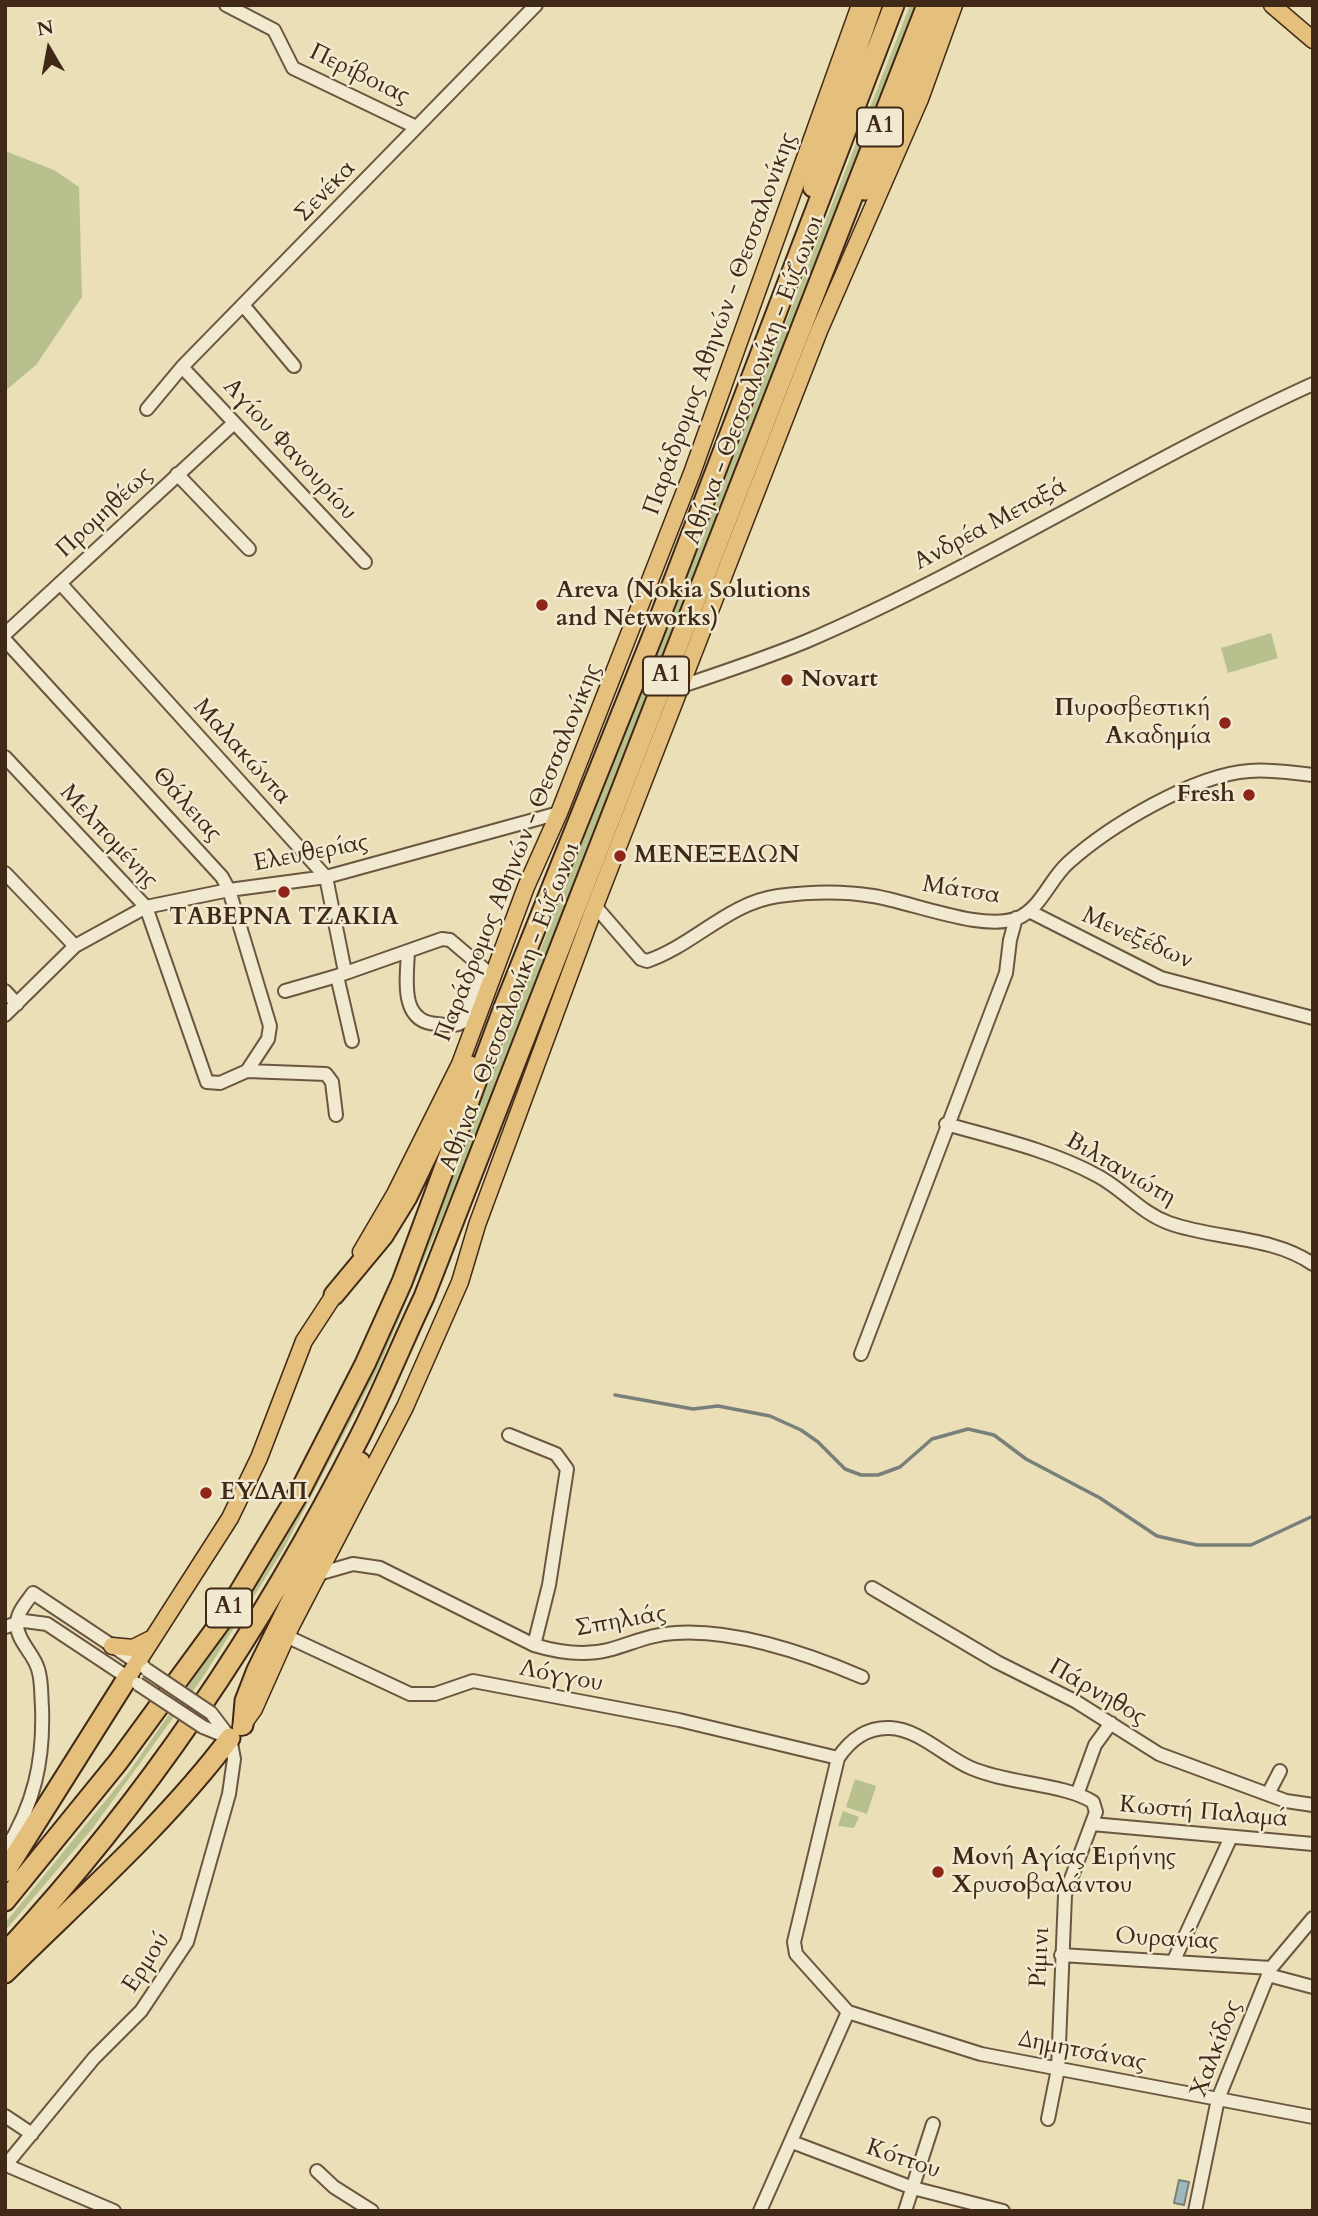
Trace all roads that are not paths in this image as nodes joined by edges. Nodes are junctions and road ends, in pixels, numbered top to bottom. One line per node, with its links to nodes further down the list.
1 (226, 5): 11 (street, Περίβοιας)
2 (536, 5): 11 (street, Σενέκα)
3 (860, 5): 29 (main road, Παράδρομος Αθηνών - Θεσσαλονίκης)
4 (872, 5): 12 (highway)
5 (894, 5): 12 (highway, Αθήνα - Θεσσαλονίκη - Εύζωνοι / Α1)
6 (928, 5): 13 (highway, Αθήνα - Θεσσαλονίκη - Εύζωνοι / Α1)
7 (956, 5): 9 (main road)
8 (1272, 5): 10 (main road)
9 (948, 14): 13 (highway); 26 (main road)
10 (1313, 40)
11 (416, 127): 14 (street, Σενέκα)
12 (802, 241): 44 (highway, Αθήνα - Θεσσαλονίκη - Εύζωνοι / Α1)
13 (832, 249): 53 (highway, Αθήνα - Θεσσαλονίκη - Εύζωνοι / Α1)
14 (243, 305): 15 (street); 16 (street, Σενέκα)
15 (294, 366)
16 (182, 367): 18 (street, Σενέκα); 19 (street, Αγίου Φανουρίου)
17 (1313, 384): 26 (street, Ανδρέα Μεταξά)
18 (147, 409)
19 (234, 423): 20 (street, Προμηθέως); 22 (street, Αγίου Φανουρίου)
20 (177, 474): 21 (street); 23 (street, Προμηθέως)
21 (249, 549)
22 (365, 562)
23 (61, 583): 24 (street, Προμηθέως); 31 (street, Μαλακώντα)
24 (5, 634)
25 (5, 640): 32 (street, Θάλειας)
26 (682, 686): 33 (main road)
27 (5, 757): 34 (street, Μελπομένης)
28 (1313, 775): 35 (street, Μάτσα)
29 (559, 813): 31 (street, Ελευθερίας); 39 (main road, Παράδρομος Αθηνών - Θεσσαλονίκης)
30 (5, 873): 37 (street)
31 (326, 877): 32 (street, Ελευθερίας); 40 (street)
32 (229, 890): 34 (street, Ελευθερίας); 48 (street, Θάλειας)
33 (595, 906): 36 (street, Μάτσα); 56 (main road)
34 (146, 907): 37 (street, Ελευθερίας); 48 (street, Μελπομένης)
35 (1029, 911): 36 (street, Μάτσα); 46 (street, Μενεξέδων)
36 (1016, 919): 50 (street)
37 (75, 946): 43 (street, Ελευθερίας)
38 (408, 951): 39 (street); 39 (street); 40 (street)
39 (488, 972): 52 (main road, Παράδρομος Αθηνών - Θεσσαλονίκης)
40 (341, 974): 42 (street); 47 (street)
41 (5, 991): 43 (street)
42 (285, 991)
43 (17, 1003): 45 (street, Ελευθερίας)
44 (504, 1007): 52 (highway); 77 (highway, Αθήνα - Θεσσαλονίκη - Εύζωνοι / Α1)
45 (5, 1015)
46 (1313, 1018)
47 (352, 1041)
48 (247, 1070): 49 (street)
49 (336, 1115)
50 (946, 1124): 51 (street, Βιλτανιώτη); 54 (street)
51 (1313, 1264)
52 (334, 1295): 60 (main road, Παράδρομος Αθηνών - Θεσσαλονίκης)
53 (399, 1349): 66 (highway); 79 (highway, Αθήνα - Θεσσαλονίκη - Εύζωνοι / Α1)
54 (861, 1354)
55 (509, 1436): 61 (street)
56 (317, 1574): 59 (main road); 61 (street, Σπηλιάς)
57 (872, 1588): 65 (street, Πάρνηθος)
58 (11, 1625): 62 (street); 63 (street); 75 (street)
59 (286, 1636): 66 (main road); 67 (street, Λόγγου)
60 (151, 1639): 62 (main road); 63 (main road, Παράδρομος Αθηνών - Θεσσαλονίκης)
61 (534, 1645): 64 (street, Σπηλιάς)
62 (112, 1646): 63 (street)
63 (138, 1674): 66 (street, bridge); 66 (street, bridge); 76 (highway)
64 (862, 1677)
65 (1111, 1723): 69 (street); 70 (street, Πάρνηθος)
66 (237, 1732): 83 (highway); 92 (street, Ερμού)
67 (838, 1759): 69 (street); 85 (street)
68 (1280, 1770): 70 (street)
69 (1079, 1793): 72 (street, Ρίμινι)
70 (1268, 1794): 71 (street, Πάρνηθος)
71 (1313, 1805)
72 (1092, 1824): 73 (street, Κωστή Παλαμά); 80 (street, Ρίμινι)
73 (1231, 1837): 74 (street, Κωστή Παλαμά); 81 (street)
74 (1313, 1844)
75 (5, 1851)
76 (5, 1872)
77 (5, 1901)
78 (1313, 1918): 82 (street, Χαλκίδος)
79 (5, 1953)
80 (1061, 1955): 81 (street, Ουρανίας); 86 (street, Ρίμινι)
81 (1174, 1960): 82 (street, Ουρανίας)
82 (1270, 1971): 84 (street, Ουρανίας); 87 (street, Χαλκίδος)
83 (5, 1973)
84 (1313, 1987)
85 (848, 2012): 86 (street, Δημητσάνας); 93 (street)
86 (1058, 2069): 87 (street, Δημητσάνας); 90 (street, Ρίμινι)
87 (1218, 2099): 89 (street, Δημητσάνας); 102 (street, Χαλκίδος)
88 (5, 2116): 92 (street)
89 (1313, 2117)
90 (1048, 2119)
91 (933, 2124): 96 (street)
92 (32, 2134): 94 (street, Ερμού)
93 (792, 2142): 96 (street, Κόττου); 99 (street)
94 (6, 2165): 97 (street)
95 (317, 2171): 98 (street)
96 (913, 2188): 100 (street); 101 (street, Κόττου)
97 (114, 2211)
98 (372, 2211)
99 (760, 2211)
100 (905, 2211)
101 (1003, 2211)
102 (1195, 2211)

